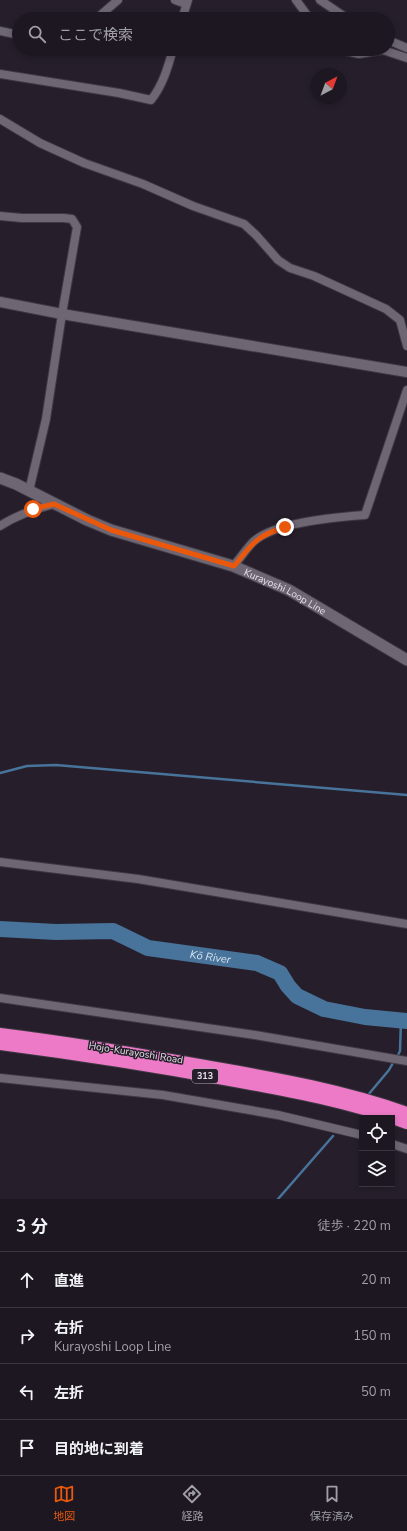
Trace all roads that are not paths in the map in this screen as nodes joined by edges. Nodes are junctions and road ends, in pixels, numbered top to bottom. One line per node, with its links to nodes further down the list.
1 (118, 0): 6 (street)
2 (175, 0): 5 (street)
3 (296, 0): 8 (street)
4 (320, 0): 9 (street)
5 (187, 2): 7 (street)
6 (104, 12)
7 (184, 12)
8 (305, 12)
9 (338, 12)
10 (0, 31): 11 (street)
11 (12, 34)
12 (395, 43): 13 (street)
13 (407, 48)
14 (395, 54): 16 (street)
15 (171, 56): 17 (street)
16 (407, 58)
17 (0, 74)
18 (0, 119): 22 (street)
19 (0, 216): 21 (street)
20 (0, 302): 21 (street)
21 (62, 314): 23 (street); 26 (street)
22 (407, 346)
23 (407, 372)
24 (407, 390): 29 (street)
25 (0, 478): 26 (main road, Kurayoshi Loop Line)
26 (29, 491): 27 (main road, Kurayoshi Loop Line)
27 (54, 504): 28 (street); 29 (main road, Kurayoshi Loop Line)
28 (0, 526)
29 (234, 566): 30 (main road, Kurayoshi Loop Line)
30 (407, 660)
31 (0, 862): 32 (street)
32 (407, 924)
33 (0, 998): 36 (street)
34 (0, 1034): 38 (highway, Hojo-Kurayoshi Road / 313)
35 (0, 1044): 39 (highway, Hojo-Kurayoshi Road / 313)
36 (407, 1061)
37 (0, 1078): 40 (street)
38 (407, 1113)
39 (407, 1123)
40 (359, 1134)
41 (395, 1145): 42 (street)
42 (407, 1149)

